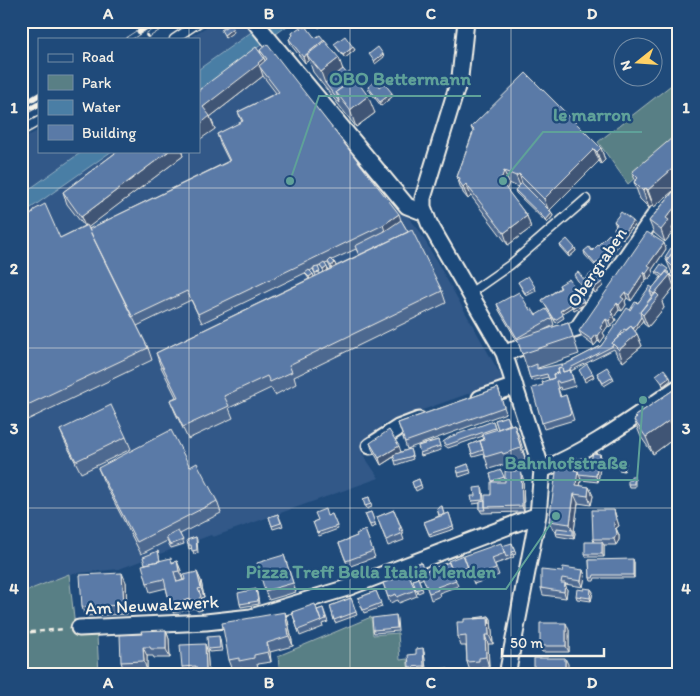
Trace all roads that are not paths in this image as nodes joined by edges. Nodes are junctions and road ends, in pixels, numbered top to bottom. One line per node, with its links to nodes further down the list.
1 (201, 21): 4 (lane)
2 (466, 21): 9 (street)
3 (254, 22): 9 (street)
4 (176, 38)
5 (38, 122): 6 (lane)
6 (21, 131)
7 (679, 191): 11 (street, Obergraben)
8 (586, 199): 10 (lane)
9 (425, 213): 10 (street)
10 (470, 292): 11 (street)
11 (504, 352): 12 (street)
12 (515, 386): 14 (street); 17 (street)
13 (679, 387): 17 (street)
14 (470, 402)
15 (434, 415): 16 (street)
16 (370, 446)
17 (542, 470): 18 (street)
18 (538, 515): 19 (street, Am Neuwalzwerk); 20 (street)
19 (79, 628)
20 (507, 675)

